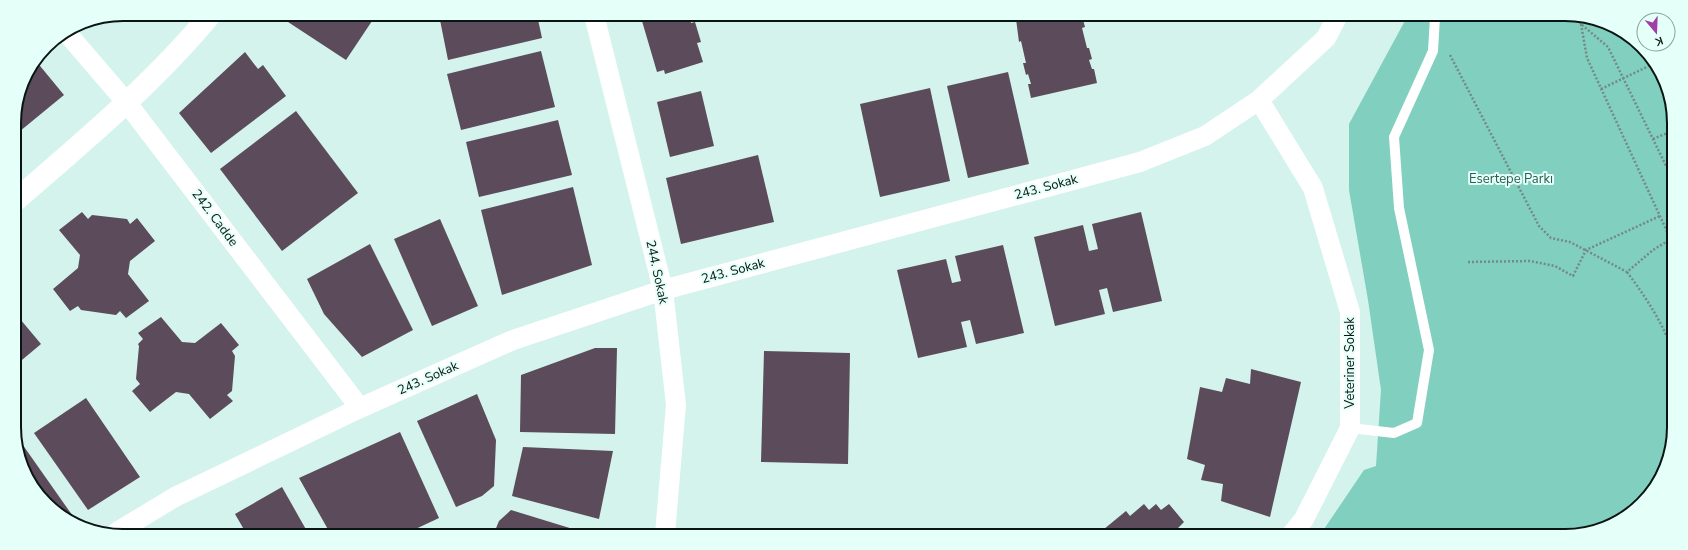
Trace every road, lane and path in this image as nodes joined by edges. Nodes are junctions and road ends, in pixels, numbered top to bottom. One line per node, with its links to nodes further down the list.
1 (204, 21): 11 (main road)
2 (596, 21): 22 (street, 244. Sokak)
3 (1335, 21): 10 (street, 243. Sokak)
4 (1435, 21): 19 (path); 25 (lane)
5 (1581, 24): 8 (path); 9 (path)
6 (70, 36): 11 (street, 242. Cadde)
7 (1650, 66): 8 (path)
8 (1624, 78): 9 (path); 13 (path)
9 (1601, 89): 16 (path)
10 (1259, 100): 22 (street, 243. Sokak); 25 (street, Veteriner Sokak)
11 (127, 103): 15 (main road); 24 (street, 242. Cadde)
12 (1667, 133): 13 (path)
13 (1653, 139): 14 (path)
14 (1667, 168)
15 (21, 196)
16 (1660, 216): 17 (path); 19 (path)
17 (1667, 231)
18 (1667, 242): 21 (path)
19 (1586, 250): 20 (path); 21 (path)
20 (1468, 262)
21 (1627, 272): 23 (path)
22 (663, 290): 24 (street, 243. Sokak); 27 (street, 244. Sokak)
23 (1667, 336)
24 (360, 408): 26 (street, 243. Sokak)
25 (1350, 428): 28 (street, Veteriner Sokak)
26 (122, 529)
27 (665, 529)
28 (1296, 529)

